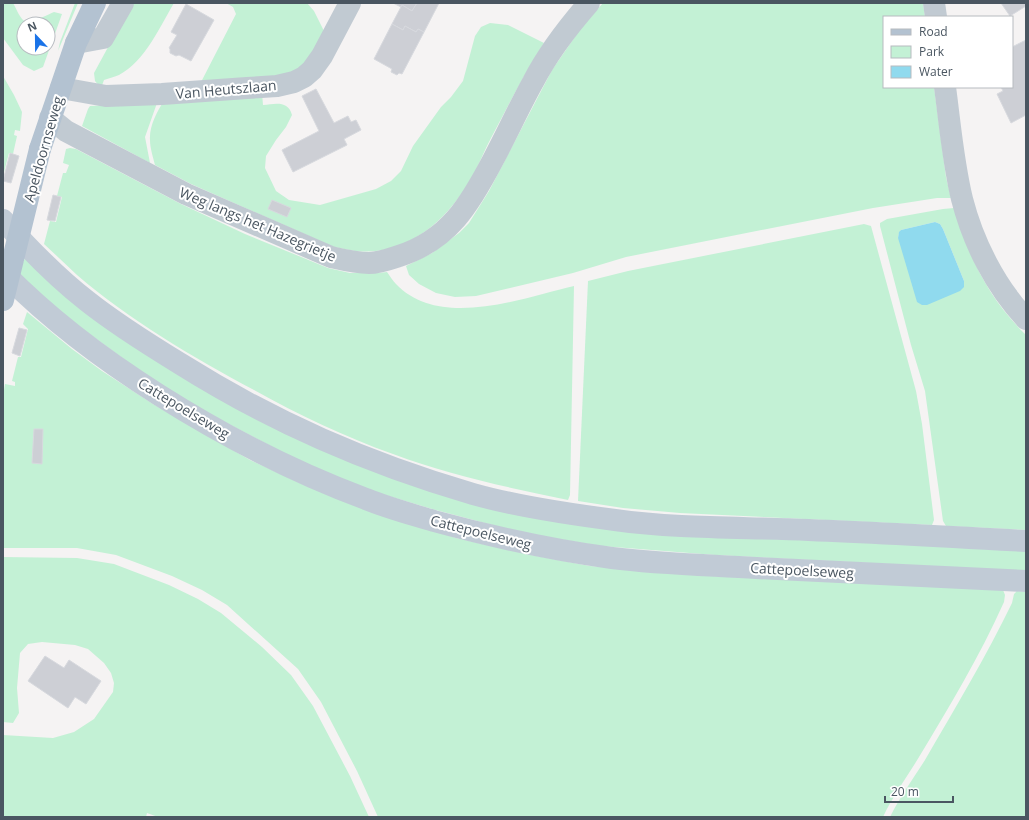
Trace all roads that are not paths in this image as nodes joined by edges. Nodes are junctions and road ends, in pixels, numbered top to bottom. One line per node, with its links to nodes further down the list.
1 (94, 3): 7 (main road, Apeldoornseweg)
2 (123, 3): 7 (street)
3 (350, 3): 8 (street, Van Heutszlaan)
4 (589, 3): 10 (street, Weg langs het Hazegrietje)
5 (934, 3): 6 (street)
6 (936, 16)
7 (76, 43): 8 (main road, Apeldoornseweg)
8 (61, 88): 10 (main road, Apeldoornseweg)
9 (945, 88): 15 (street)
10 (50, 118): 14 (main road, Apeldoornseweg, bridge)
11 (3, 220): 12 (street)
12 (21, 240): 13 (street, Cattepoelseweg); 16 (street)
13 (4, 273): 17 (street, Cattepoelseweg)
14 (3, 300)
15 (1026, 319)
16 (1026, 541)
17 (1026, 581)

